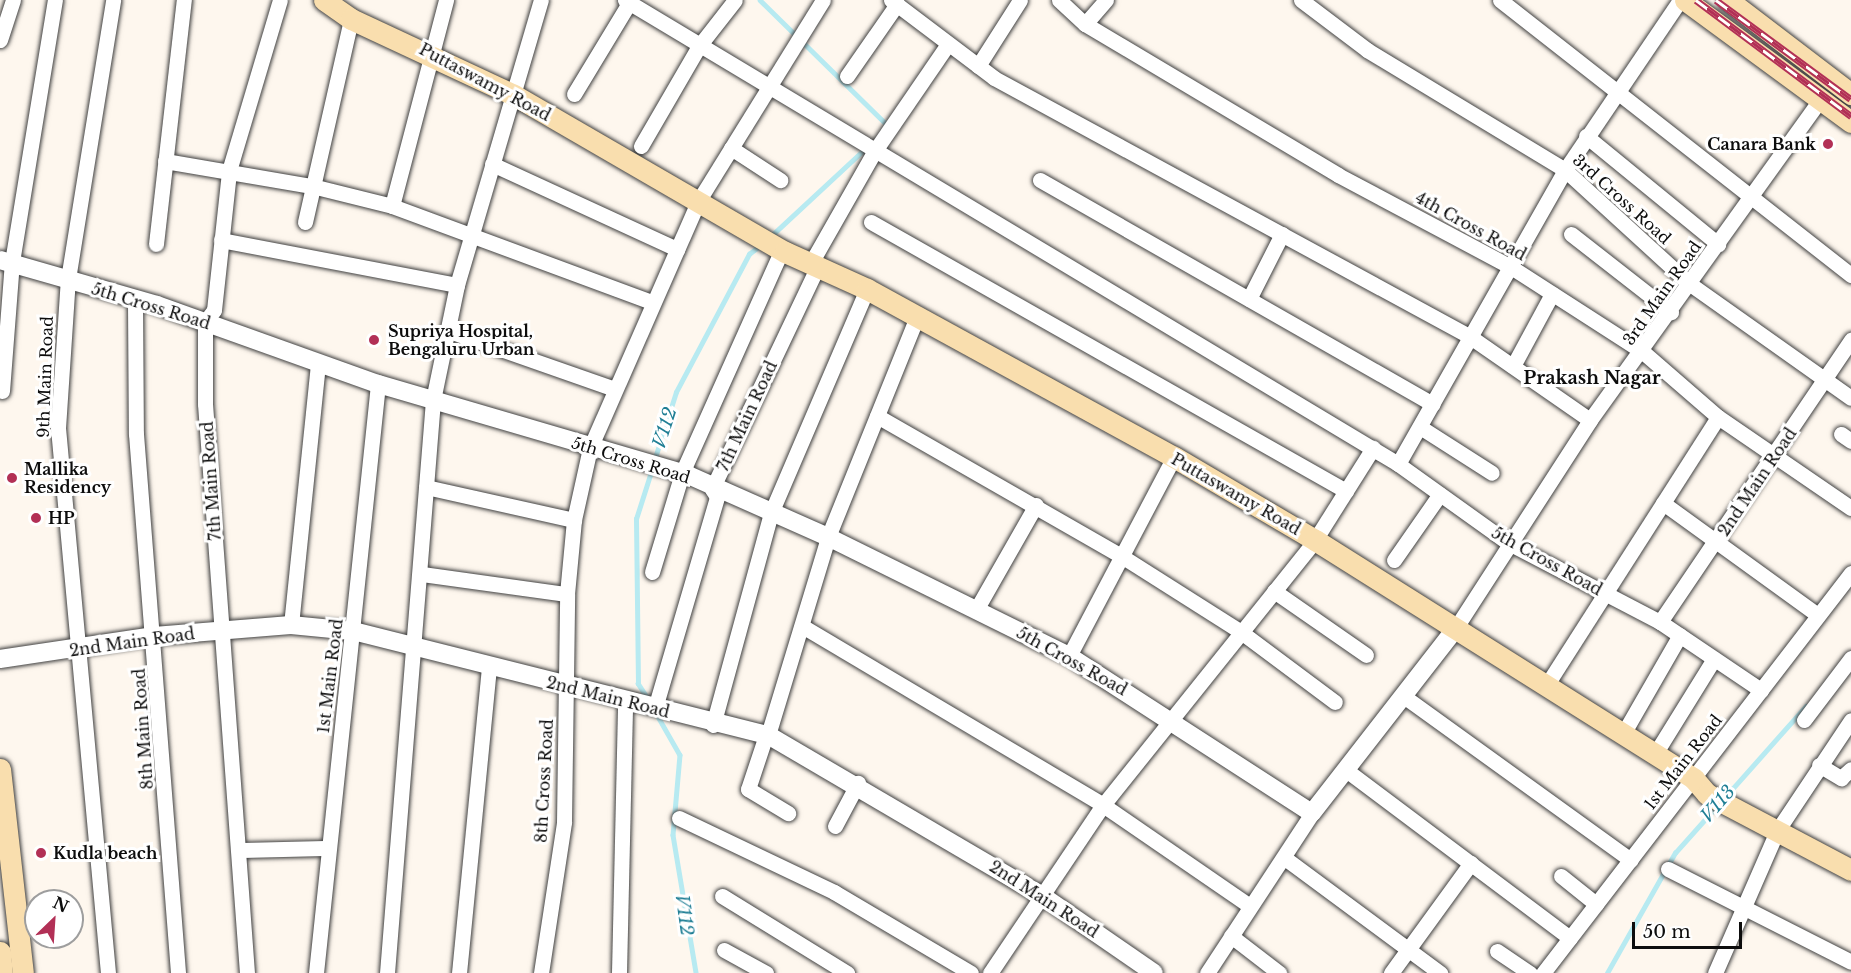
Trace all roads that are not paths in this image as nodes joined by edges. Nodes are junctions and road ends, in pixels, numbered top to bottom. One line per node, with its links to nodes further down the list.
1 (13, 0): 23 (street)
2 (55, 0): 60 (street)
3 (114, 0): 64 (street, 9th Main Road)
4 (184, 0): 40 (street)
5 (280, 0): 43 (street, 7th Main Road)
6 (324, 0): 21 (main road, Puttaswamy Road)
7 (446, 0): 26 (street)
8 (540, 0): 33 (street)
9 (735, 0): 25 (street)
10 (823, 0): 30 (street, 8th Cross Road)
11 (1020, 0): 27 (street)
12 (1059, 0): 22 (street, 4th Cross Road)
13 (1106, 0): 22 (street)
14 (1301, 0): 42 (street, 3rd Cross Road)
15 (1500, 0): 29 (street)
16 (1680, 0): 29 (street)
17 (1685, 0): 34 (main road)
18 (629, 1): 25 (street, 5th Cross Road); 31 (street)
19 (894, 2): 24 (street); 28 (street)
20 (1738, 3): 32 (main road)
21 (351, 19): 26 (main road, Puttaswamy Road); 46 (street)
22 (1086, 24): 62 (street, 4th Cross Road)
23 (0, 40)
24 (948, 44): 27 (street); 39 (street, 7th Main Road)
25 (699, 46): 30 (street, 5th Cross Road); 37 (street)
26 (430, 52): 33 (main road, Puttaswamy Road); 49 (street)
27 (978, 66): 52 (street)
28 (847, 76)
29 (1616, 89): 36 (street); 48 (street)
30 (768, 90): 38 (street, 8th Cross Road); 39 (street, 5th Cross Road)
31 (574, 94)
32 (1851, 94)
33 (514, 95): 41 (street); 47 (main road, Puttaswamy Road)
34 (1820, 100): 35 (main road); 48 (street, 3rd Main Road)
35 (1851, 122)
36 (1586, 136): 42 (street); 58 (street)
37 (641, 146)
38 (731, 148): 44 (street); 47 (street, 8th Cross Road)
39 (870, 149): 61 (street, 7th Main Road); 93 (street, 5th Cross Road)
40 (165, 161): 43 (street); 57 (street)
41 (492, 164): 54 (street); 59 (street)
42 (1565, 170): 62 (street); 65 (street, 3rd Cross Road)
43 (228, 171): 46 (street); 55 (street, 7th Main Road)
44 (780, 180)
45 (1040, 180): 69 (street)
46 (312, 186): 49 (street); 50 (street)
47 (699, 200): 56 (main road, Puttaswamy Road); 59 (street, 8th Cross Road)
48 (1750, 200): 58 (street, 3rd Main Road); 63 (street)
49 (392, 206): 54 (street)
50 (305, 222)
51 (871, 222): 101 (street)
52 (1282, 234): 69 (street); 76 (street)
53 (1570, 234): 72 (street)
54 (475, 237): 66 (street); 70 (street)
55 (220, 240): 66 (street); 74 (street, 7th Main Road)
56 (768, 241): 61 (main road, Puttaswamy Road); 97 (street)
57 (156, 244)
58 (1718, 244): 65 (street, 3rd Main Road)
59 (677, 249): 70 (street, 8th Cross Road)
60 (6, 261): 64 (street, 5th Cross Road); 84 (street)
61 (814, 265): 67 (main road, Puttaswamy Road); 100 (street, 7th Main Road)
62 (1511, 267): 68 (street, 4th Cross Road); 76 (street)
63 (1851, 275)
64 (68, 279): 71 (street, 5th Cross Road); 131 (street, 9th Main Road)
65 (1690, 284): 72 (street, 3rd Main Road); 81 (street, 3rd Cross Road)
66 (457, 285): 75 (street)
67 (867, 289): 73 (main road, Puttaswamy Road); 106 (street)
68 (1552, 294): 78 (street, 4th Cross Road); 80 (street)
69 (1248, 299): 87 (street)
70 (651, 302): 83 (street, 8th Cross Road)
71 (135, 303): 74 (street, 5th Cross Road); 130 (street, 8th Main Road)
72 (1671, 312): 78 (street, 3rd Main Road)
73 (916, 319): 88 (street); 95 (main road, Puttaswamy Road)
74 (205, 322): 79 (street, 5th Cross Road); 126 (street, 7th Main Road)
75 (449, 331): 83 (street); 86 (street)
76 (1469, 336): 80 (street); 87 (street)
77 (1850, 343): 81 (street, 2nd Main Road)
78 (1643, 352): 89 (street, 4th Cross Road); 90 (street, 3rd Main Road)
79 (318, 364): 82 (street, 5th Cross Road); 123 (street)
80 (1513, 366): 90 (street)
81 (1824, 380): 85 (street, 3rd Cross Road); 94 (street, 2nd Main Road)
82 (378, 384): 86 (street, 5th Cross Road); 127 (street, 1st Main Road)
83 (612, 388): 92 (street, 8th Cross Road)
84 (2, 391)
85 (1851, 398)
86 (433, 400): 92 (street, 5th Cross Road); 99 (street)
87 (1433, 404): 91 (street)
88 (877, 416): 104 (street); 108 (street)
89 (1718, 417): 94 (street, 4th Cross Road); 103 (street)
90 (1590, 420): 111 (street, 3rd Main Road)
91 (1420, 427): 96 (street); 98 (street)
92 (590, 448): 97 (street, 5th Cross Road); 107 (street, 8th Cross Road)
93 (1373, 448): 96 (street, 5th Cross Road); 101 (street)
94 (1776, 456): 105 (street, 4th Cross Road); 109 (street, 2nd Main Road)
95 (1174, 457): 110 (main road, Puttaswamy Road); 112 (street)
96 (1398, 464): 102 (street, 5th Cross Road)
97 (682, 473): 100 (street, 5th Cross Road); 114 (street)
98 (1492, 473)
99 (426, 487): 107 (street); 116 (street)
100 (712, 489): 106 (street, 5th Cross Road); 145 (street, 7th Main Road)
101 (1346, 491): 110 (street)
102 (1440, 494): 111 (street, 5th Cross Road); 113 (street)
103 (1663, 503): 109 (street); 119 (street)
104 (1036, 505): 112 (street); 120 (street)
105 (1851, 508)
106 (771, 513): 108 (street, 5th Cross Road); 149 (street)
107 (574, 520): 118 (street, 8th Cross Road)
108 (828, 537): 120 (street, 5th Cross Road); 124 (street)
109 (1718, 539): 121 (street); 122 (street, 2nd Main Road)
110 (1315, 540): 117 (street); 125 (main road, Puttaswamy Road)
111 (1507, 542): 119 (street, 5th Cross Road); 125 (street, 3rd Main Road)
112 (1123, 557): 128 (street); 134 (street)
113 (1394, 560)
114 (652, 572)
115 (1851, 573): 121 (street, 1st Main Road)
116 (422, 574): 118 (street); 132 (street)
117 (1274, 591): 128 (street); 133 (street)
118 (567, 594): 139 (street, 8th Cross Road)
119 (1606, 594): 122 (street, 5th Cross Road); 140 (street)
120 (976, 610): 134 (street, 5th Cross Road)
121 (1818, 615): 141 (street, 1st Main Road)
122 (1660, 622): 129 (street, 5th Cross Road)
123 (291, 625): 126 (street, 2nd Main Road); 127 (street, 2nd Main Road)
124 (802, 626): 151 (street); 159 (street)
125 (1455, 629): 140 (main road, Puttaswamy Road); 142 (street)
126 (221, 630): 130 (street, 2nd Main Road); 166 (street, 7th Main Road)
127 (353, 631): 132 (street, 2nd Main Road); 165 (street, 1st Main Road)
128 (1241, 632): 144 (street); 146 (street)
129 (1680, 635): 137 (street, 5th Cross Road); 150 (street)
130 (154, 636): 131 (street, 2nd Main Road); 188 (street, 8th Main Road)
131 (82, 649): 136 (street, 2nd Main Road); 187 (street, 9th Main Road)
132 (414, 649): 138 (street, 2nd Main Road); 191 (street)
133 (1366, 655)
134 (1069, 656): 146 (street, 5th Cross Road)
135 (1851, 658): 147 (street)
136 (0, 659)
137 (1714, 659): 141 (street, 5th Cross Road); 152 (street)
138 (489, 667): 139 (street, 2nd Main Road); 192 (street)
139 (566, 686): 143 (street, 2nd Main Road); 193 (street, 8th Cross Road)
140 (1546, 686): 150 (main road, Puttaswamy Road)
141 (1761, 690): 158 (street, 1st Main Road)
142 (1402, 695): 156 (street); 168 (street)
143 (625, 700): 145 (street, 2nd Main Road); 194 (street)
144 (1335, 702)
145 (650, 707): 149 (street, 2nd Main Road)
146 (1170, 716): 159 (street); 161 (street, 5th Cross Road)
147 (1804, 720)
148 (1851, 720): 153 (street)
149 (712, 725): 151 (street, 2nd Main Road)
150 (1623, 734): 152 (main road, Puttaswamy Road)
151 (767, 735): 157 (street, 2nd Main Road); 160 (street)
152 (1655, 754): 158 (main road, Puttaswamy Road)
153 (1819, 765): 155 (street); 164 (street)
154 (0, 769): 186 (main road)
155 (1851, 769)
156 (1346, 770): 161 (street); 169 (street)
157 (858, 783): 163 (street); 173 (street, 2nd Main Road)
158 (1701, 787): 164 (main road, Puttaswamy Road); 168 (street, 1st Main Road)
159 (1103, 804): 173 (street); 176 (street)
160 (788, 813)
161 (1312, 813): 167 (street)
162 (679, 818): 197 (street)
163 (835, 826)
164 (1777, 831): 171 (main road); 177 (street)
165 (327, 848): 166 (street); 190 (street, 1st Main Road)
166 (239, 850): 189 (street, 7th Main Road)
167 (1286, 859): 176 (street); 180 (street)
168 (1630, 860): 175 (street, 1st Main Road)
169 (1471, 863): 179 (street); 180 (street)
170 (1668, 869): 177 (street)
171 (1851, 870)
172 (1561, 876): 175 (street)
173 (1041, 895): 198 (street); 199 (street, 2nd Main Road)
174 (722, 897): 196 (street)
175 (1596, 904): 179 (street, 1st Main Road)
176 (1250, 906): 178 (street)
177 (1743, 908): 184 (street); 206 (street)
178 (1231, 936): 200 (street); 201 (street)
179 (1570, 938): 205 (street, 1st Main Road)
180 (1408, 948): 202 (street); 203 (street)
181 (724, 950): 195 (street)
182 (1497, 951): 204 (street)
183 (0, 952): 185 (main road)
184 (1851, 962)
185 (2, 973)
186 (23, 973)
187 (108, 973)
188 (178, 973)
189 (247, 973)
190 (316, 973)
191 (387, 973)
192 (459, 973)
193 (541, 973)
194 (619, 973)
195 (766, 973)
196 (847, 973)
197 (971, 973)
198 (990, 973)
199 (1154, 973)
200 (1207, 973)
201 (1279, 973)
202 (1391, 973)
203 (1440, 973)
204 (1530, 973)
205 (1543, 973)
206 (1715, 973)

